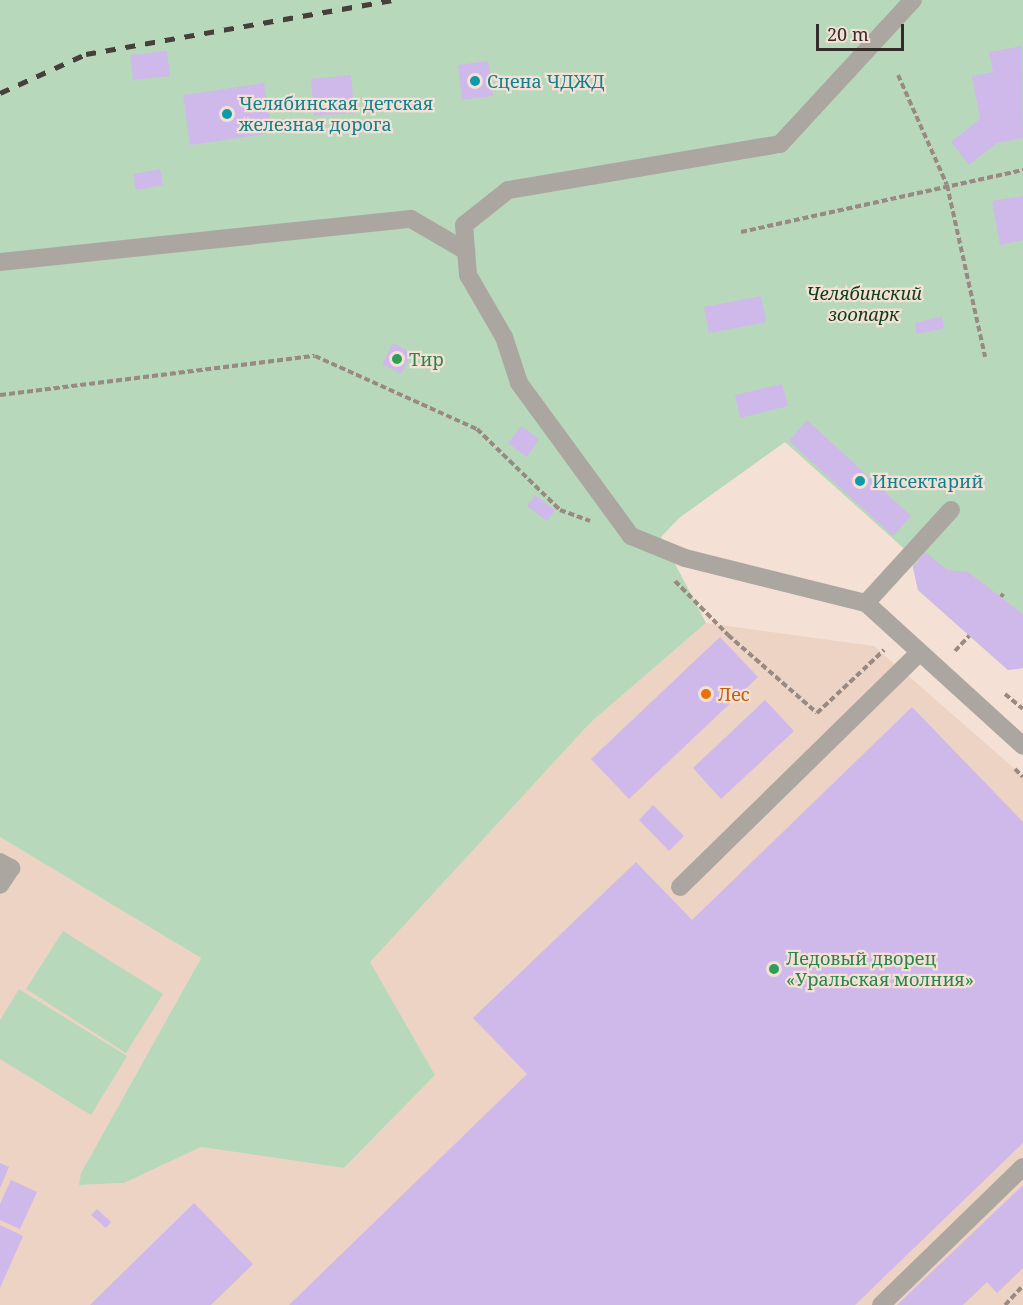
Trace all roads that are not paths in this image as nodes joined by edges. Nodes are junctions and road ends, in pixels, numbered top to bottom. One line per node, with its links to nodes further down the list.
1 (913, 0): 2 (lane)
2 (466, 251): 3 (lane); 5 (lane)
3 (0, 262)
4 (951, 510): 5 (lane)
5 (866, 603): 6 (lane)
6 (918, 654): 7 (lane); 10 (lane)
7 (1023, 746)
8 (0, 862): 9 (lane)
9 (0, 885)
10 (680, 887)
11 (1023, 1167): 12 (lane)
12 (881, 1305)

